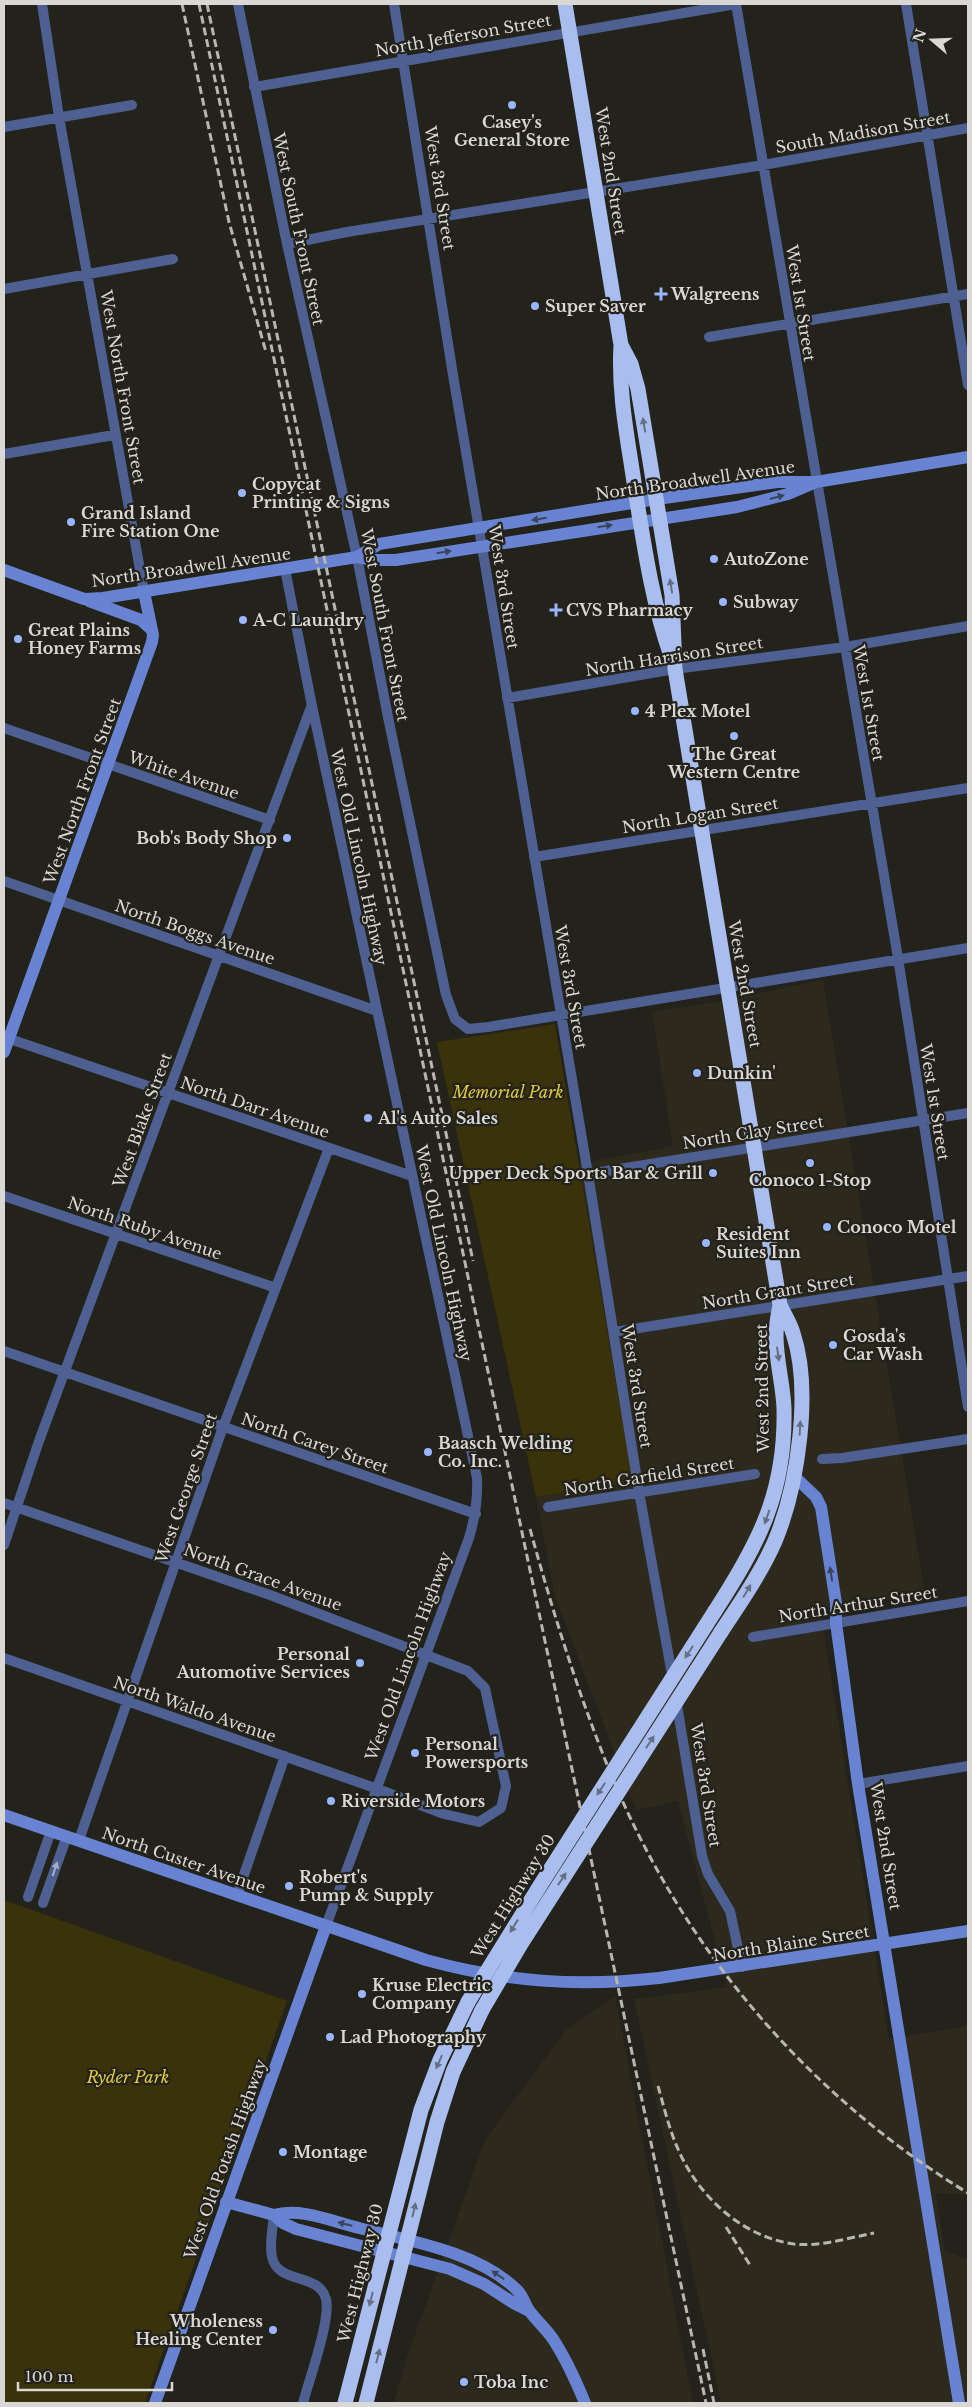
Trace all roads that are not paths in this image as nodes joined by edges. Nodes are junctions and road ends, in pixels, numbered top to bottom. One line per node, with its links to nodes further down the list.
1 (42, 4): 11 (street, West North Front Street)
2 (238, 4): 9 (street, West South Front Street)
3 (394, 4): 8 (street, West 3rd Street)
4 (565, 4): 7 (highway, West 2nd Street)
5 (736, 4): 7 (street, North Jefferson Street); 15 (street, West 1st Street)
6 (906, 4): 14 (street)
7 (570, 32): 8 (street, North Jefferson Street); 16 (highway, West 2nd Street)
8 (404, 60): 9 (street, North Jefferson Street); 17 (street, West 3rd Street)
9 (254, 87): 18 (street, West South Front Street)
10 (132, 106): 11 (street)
11 (59, 117): 12 (street); 20 (street, West North Front Street)
12 (4, 127)
13 (968, 128): 14 (street, South Madison Street)
14 (927, 136): 15 (street, South Madison Street); 23 (street)
15 (763, 165): 16 (street, South Madison Street); 24 (street, West 1st Street)
16 (596, 192): 17 (street, South Madison Street); 26 (highway, West 2nd Street)
17 (430, 218): 18 (street, South Madison Street); 36 (street, West 3rd Street)
18 (287, 244): 38 (street, West South Front Street)
19 (174, 259): 20 (street)
20 (87, 274): 21 (street); 28 (street, West North Front Street)
21 (4, 290)
22 (968, 294): 23 (street)
23 (954, 296): 24 (street); 27 (street)
24 (790, 324): 25 (street); 31 (street, West 1st Street)
25 (709, 336)
26 (621, 345): 32 (highway, West 2nd Street, one-way to 26); 33 (highway, West 2nd Street)
27 (968, 385)
28 (114, 435): 29 (street); 41 (street, West North Front Street)
29 (4, 454)
30 (968, 457): 31 (street)
31 (816, 482): 32 (street, North Broadwell Avenue); 34 (street, North Broadwell Avenue, one-way to 31); 45 (street, West 1st Street)
32 (657, 499): 33 (street, North Broadwell Avenue); 34 (highway, West 2nd Street)
33 (638, 503): 35 (highway, West 2nd Street); 36 (street, North Broadwell Avenue, one-way to 36)
34 (659, 518): 35 (street, North Broadwell Avenue); 46 (highway, West 2nd Street, one-way to 34)
35 (641, 521): 37 (street, North Broadwell Avenue, one-way to 35); 46 (highway, West 2nd Street)
36 (480, 529): 37 (street, West 3rd Street); 38 (street, North Broadwell Avenue)
37 (483, 546): 38 (street, North Broadwell Avenue, one-way to 37); 47 (street, West 3rd Street)
38 (357, 557): 39 (street, North Broadwell Avenue); 63 (street, West South Front Street)
39 (285, 569): 41 (street, North Broadwell Avenue); 48 (street, West Old Lincoln Highway)
40 (4, 571): 42 (street, North Broadwell Avenue)
41 (144, 592): 42 (street, North Broadwell Avenue); 44 (street, West North Front Street)
42 (84, 599): 44 (street)
43 (968, 626): 45 (street, North Harrison Street)
44 (152, 630): 50 (street, West North Front Street)
45 (844, 647): 46 (street, North Harrison Street); 52 (street, West 1st Street)
46 (675, 669): 47 (street, North Harrison Street); 54 (highway, West 2nd Street)
47 (507, 698): 55 (street, West 3rd Street)
48 (312, 706): 53 (street, West Blake Street); 62 (street, West Old Lincoln Highway)
49 (4, 728): 50 (street, White Avenue)
50 (109, 765): 53 (street, White Avenue); 57 (street, West North Front Street)
51 (968, 788): 52 (street, North Logan Street)
52 (872, 804): 54 (street, North Logan Street); 60 (street, West 1st Street)
53 (270, 820): 59 (street, West Blake Street)
54 (702, 829): 55 (street, North Logan Street); 61 (highway, West 2nd Street)
55 (534, 857): 63 (street, West 3rd Street)
56 (4, 881): 57 (street, North Boggs Avenue)
57 (59, 901): 59 (street, North Boggs Avenue); 64 (street, West North Front Street)
58 (968, 948): 60 (street)
59 (219, 956): 62 (street, North Boggs Avenue); 66 (street, West Blake Street)
60 (898, 958): 61 (street); 68 (street, West 1st Street)
61 (728, 986): 63 (street); 69 (highway, West 2nd Street)
62 (377, 1010): 72 (street, West Old Lincoln Highway)
63 (561, 1015): 71 (street, West 3rd Street)
64 (6, 1038): 65 (street, West North Front Street); 66 (street, North Darr Avenue)
65 (4, 1052)
66 (168, 1093): 70 (street, North Darr Avenue); 74 (street, West Blake Street)
67 (968, 1113): 68 (street, North Clay Street)
68 (923, 1121): 69 (street, North Clay Street); 76 (street, West 1st Street)
69 (755, 1147): 71 (street, North Clay Street); 78 (highway, West 2nd Street)
70 (329, 1148): 72 (street, North Darr Avenue); 77 (street, West George Street)
71 (588, 1174): 79 (street, West 3rd Street)
72 (412, 1176): 93 (street, West Old Lincoln Highway)
73 (4, 1196): 74 (street, North Ruby Avenue)
74 (116, 1234): 77 (street, North Ruby Avenue); 81 (street, West Blake Street)
75 (968, 1276): 76 (street, North Grant Street)
76 (948, 1279): 78 (street, North Grant Street); 82 (street, West 1st Street)
77 (276, 1288): 83 (street, West George Street)
78 (780, 1306): 79 (street, North Grant Street); 86 (highway, West 2nd Street, one-way to 86); 88 (highway, West 2nd Street, one-way to 78)
79 (614, 1332): 89 (street, West 3rd Street)
80 (4, 1351): 81 (street, North Carey Street)
81 (65, 1372): 83 (street, North Carey Street); 92 (street, West Blake Street)
82 (968, 1407)
83 (223, 1427): 93 (street, North Carey Street); 95 (street, West George Street)
84 (968, 1439): 85 (street)
85 (822, 1459)
86 (780, 1470): 118 (highway, West Highway 30, one-way to 118, bridge)
87 (756, 1474): 89 (street, North Garfield Street)
88 (794, 1476): 97 (street, West 2nd Street, one-way to 88); 118 (highway, West Highway 30, one-way to 88, bridge)
89 (639, 1492): 91 (street, North Garfield Street); 116 (street, West 3rd Street)
90 (4, 1503): 92 (street, North Grace Avenue)
91 (548, 1507)
92 (17, 1508): 94 (street, West Blake Street); 95 (street, North Grace Avenue)
93 (476, 1514): 99 (street, West Old Lincoln Highway)
94 (4, 1545)
95 (176, 1562): 99 (street, North Grace Avenue); 101 (street, West George Street)
96 (968, 1601): 97 (street, North Arthur Street)
97 (836, 1623): 98 (street, North Arthur Street); 104 (street, West 2nd Street)
98 (753, 1637)
99 (426, 1653): 105 (street, West Old Lincoln Highway); 107 (street, North Grace Avenue)
100 (4, 1658): 101 (street, North Waldo Avenue)
101 (128, 1701): 102 (street, North Waldo Avenue); 109 (street, West George Street)
102 (285, 1756): 105 (street, North Waldo Avenue); 110 (street)
103 (968, 1766): 104 (street)
104 (858, 1784): 115 (street, West 2nd Street)
105 (375, 1788): 107 (street, North Waldo Avenue); 113 (street, West Old Lincoln Highway)
106 (4, 1815): 108 (street, North Custer Avenue)
107 (479, 1822)
108 (51, 1831): 109 (street, North Custer Avenue); 111 (street)
109 (73, 1838): 110 (street, North Custer Avenue); 112 (street, West George Street, one-way to 109)
110 (237, 1895): 113 (street, North Custer Avenue)
111 (28, 1897)
112 (43, 1903)
113 (326, 1926): 117 (street, North Custer Avenue); 119 (street, West Old Potash Highway)
114 (968, 1931): 115 (street, North Blaine Street)
115 (884, 1945): 116 (street, North Blaine Street); 131 (street, West 2nd Street)
116 (742, 1967): 117 (street, North Blaine Street)
117 (618, 1983)
118 (475, 2006): 121 (highway, West Highway 30, one-way to 121); 122 (highway, West Highway 30, one-way to 118)
119 (226, 2202): 120 (street); 126 (street, West Old Potash Highway)
120 (274, 2215): 121 (street, one-way to 120); 123 (street); 127 (street)
121 (387, 2235): 122 (street); 123 (highway, West Highway 30)
122 (407, 2240): 124 (highway, West Highway 30); 125 (street, one-way to 122)
123 (382, 2252): 124 (street); 128 (highway, West Highway 30, one-way to 128)
124 (403, 2257): 125 (street); 129 (highway, West Highway 30, one-way to 124)
125 (529, 2311): 130 (street)
126 (155, 2403)
127 (303, 2403)
128 (345, 2403)
129 (366, 2403)
130 (585, 2403)
131 (959, 2403)

